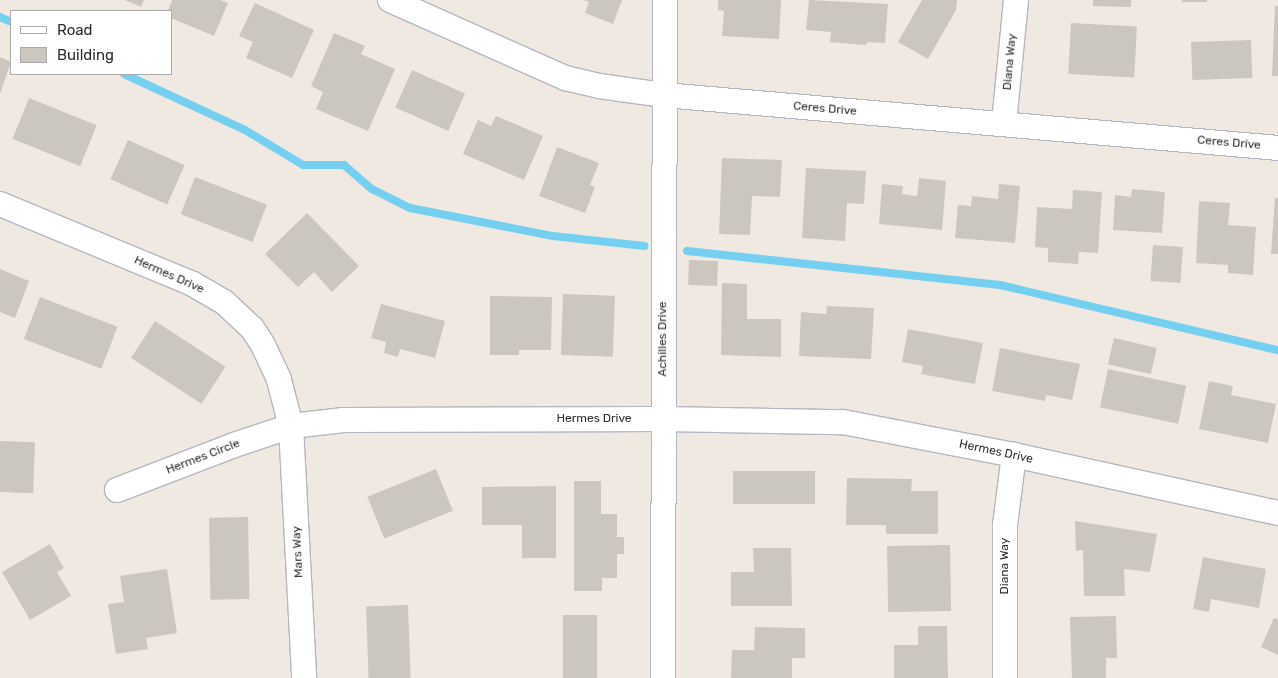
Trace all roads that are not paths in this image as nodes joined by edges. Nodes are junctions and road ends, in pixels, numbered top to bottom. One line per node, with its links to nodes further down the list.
1 (390, 0): 4 (street, Ceres Drive)
2 (665, 0): 4 (street, Achilles Drive)
3 (1016, 0): 5 (street, Diana Way)
4 (664, 95): 5 (street, Ceres Drive); 8 (street, Achilles Drive)
5 (1004, 123): 6 (street, Ceres Drive)
6 (1278, 148)
7 (0, 204): 9 (street, Hermes Drive)
8 (663, 419): 9 (street, Hermes Drive); 10 (street, Hermes Drive); 14 (street, Achilles Drive)
9 (291, 426): 11 (street, Hermes Circle); 13 (street, Mars Way)
10 (1014, 455): 12 (street, Hermes Drive); 15 (street, Diana Way)
11 (116, 490)
12 (1278, 513)
13 (304, 678)
14 (663, 678)
15 (1005, 678)

